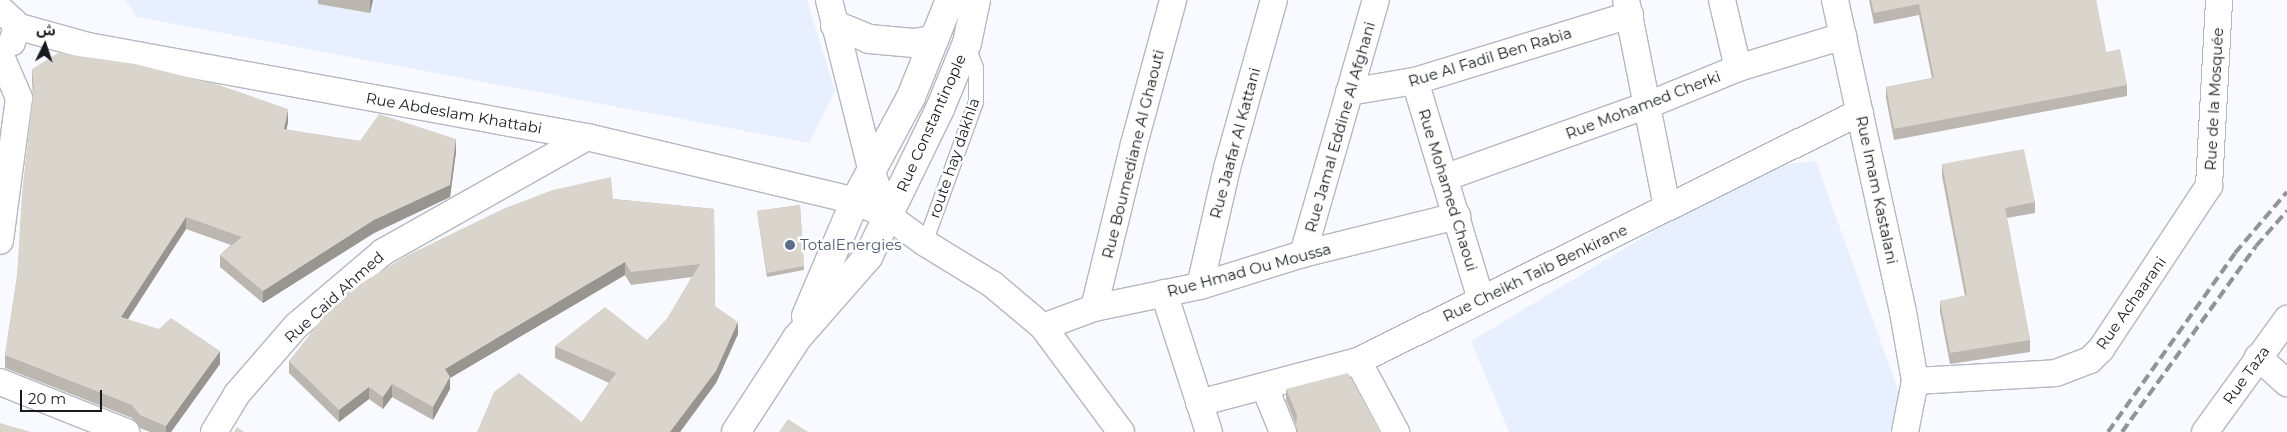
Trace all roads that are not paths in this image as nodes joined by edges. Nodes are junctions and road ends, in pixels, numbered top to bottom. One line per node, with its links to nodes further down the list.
1 (950, 0): 13 (street, Rue Constantinople)
2 (976, 0): 14 (street, Rue Constantinople)
3 (1173, 0): 35 (street, Rue Boumediane Al Ghaouti)
4 (1274, 0): 32 (street, Rue Jaafar Al Kattani)
5 (1376, 0): 18 (street, Rue Jamal Eddine Al Afghani)
6 (1722, 0): 16 (street)
7 (1835, 0): 12 (street, Rue Imam Kastalani)
8 (2220, 0): 24 (street, Rue de la Mosquée)
9 (1628, 7): 17 (street, Rue Al Fadil Ben Rabia); 19 (street)
10 (10, 12): 15 (street); 21 (street, Rue Abdeslam Khattabi)
11 (832, 12): 13 (street); 22 (street)
12 (1843, 36): 16 (street, Rue Mohamed Cherki); 20 (street, Rue Imam Kastalani)
13 (934, 40): 22 (street, Rue Constantinople)
14 (967, 43): 27 (street, Rue Constantinople); 30 (lane, route hay dakhla)
15 (0, 52): 29 (street)
16 (1738, 68): 19 (street, Rue Mohamed Cherki)
17 (1415, 81): 18 (street, Rue Al Fadil Ben Rabia); 23 (street, Rue Mohamed Chaoui)
18 (1349, 92): 31 (street, Rue Jamal Eddine Al Afghani)
19 (1648, 105): 23 (street, Rue Mohamed Cherki); 26 (street)
20 (1860, 112): 26 (street, Rue Cheikh Taib Benkirane); 41 (street, Rue Imam Kastalani)
21 (587, 137): 25 (street, Rue Abdeslam Khattabi); 47 (street, Rue Caid Ahmed)
22 (872, 173): 25 (street, Rue Constantinople); 27 (street)
23 (1444, 178): 28 (street, Rue Mohamed Chaoui)
24 (2204, 197): 41 (street, Rue Achaarani)
25 (856, 201): 27 (street, Rue Abdeslam Khattabi); 38 (street, Rue Constantinople)
26 (1668, 208): 34 (street, Rue Cheikh Taib Benkirane)
27 (888, 216): 30 (street, route hay dakhla); 38 (street, Rue Constantinople)
28 (1457, 216): 31 (street, Rue Hmad Ou Moussa); 34 (street, Rue Mohamed Chaoui)
29 (0, 241)
30 (925, 243): 37 (street, route hay dakhla)
31 (1304, 254): 32 (street, Rue Hmad Ou Moussa)
32 (1200, 286): 33 (street, Rue Hmad Ou Moussa)
33 (1164, 293): 35 (street, Rue Hmad Ou Moussa); 45 (street)
34 (1482, 300): 40 (street, Rue Cheikh Taib Benkirane)
35 (1094, 308): 37 (street, Rue Hmad Ou Moussa)
36 (2287, 319): 39 (street, Rue Taza)
37 (1043, 327): 49 (street, route hay dakhla)
38 (797, 338): 48 (street)
39 (2258, 358): 43 (street); 54 (street, Rue Taza)
40 (1358, 361): 44 (street, Rue Cheikh Taib Benkirane); 52 (street)
41 (1915, 381): 53 (street)
42 (0, 382): 46 (street)
43 (2287, 383)
44 (1266, 388): 45 (street, Rue Cheikh Taib Benkirane); 51 (street)
45 (1199, 402): 50 (street)
46 (126, 432)
47 (214, 432)
48 (736, 432)
49 (1121, 432)
50 (1208, 432)
51 (1283, 432)
52 (1396, 432)
53 (1905, 432)
54 (2205, 432)

